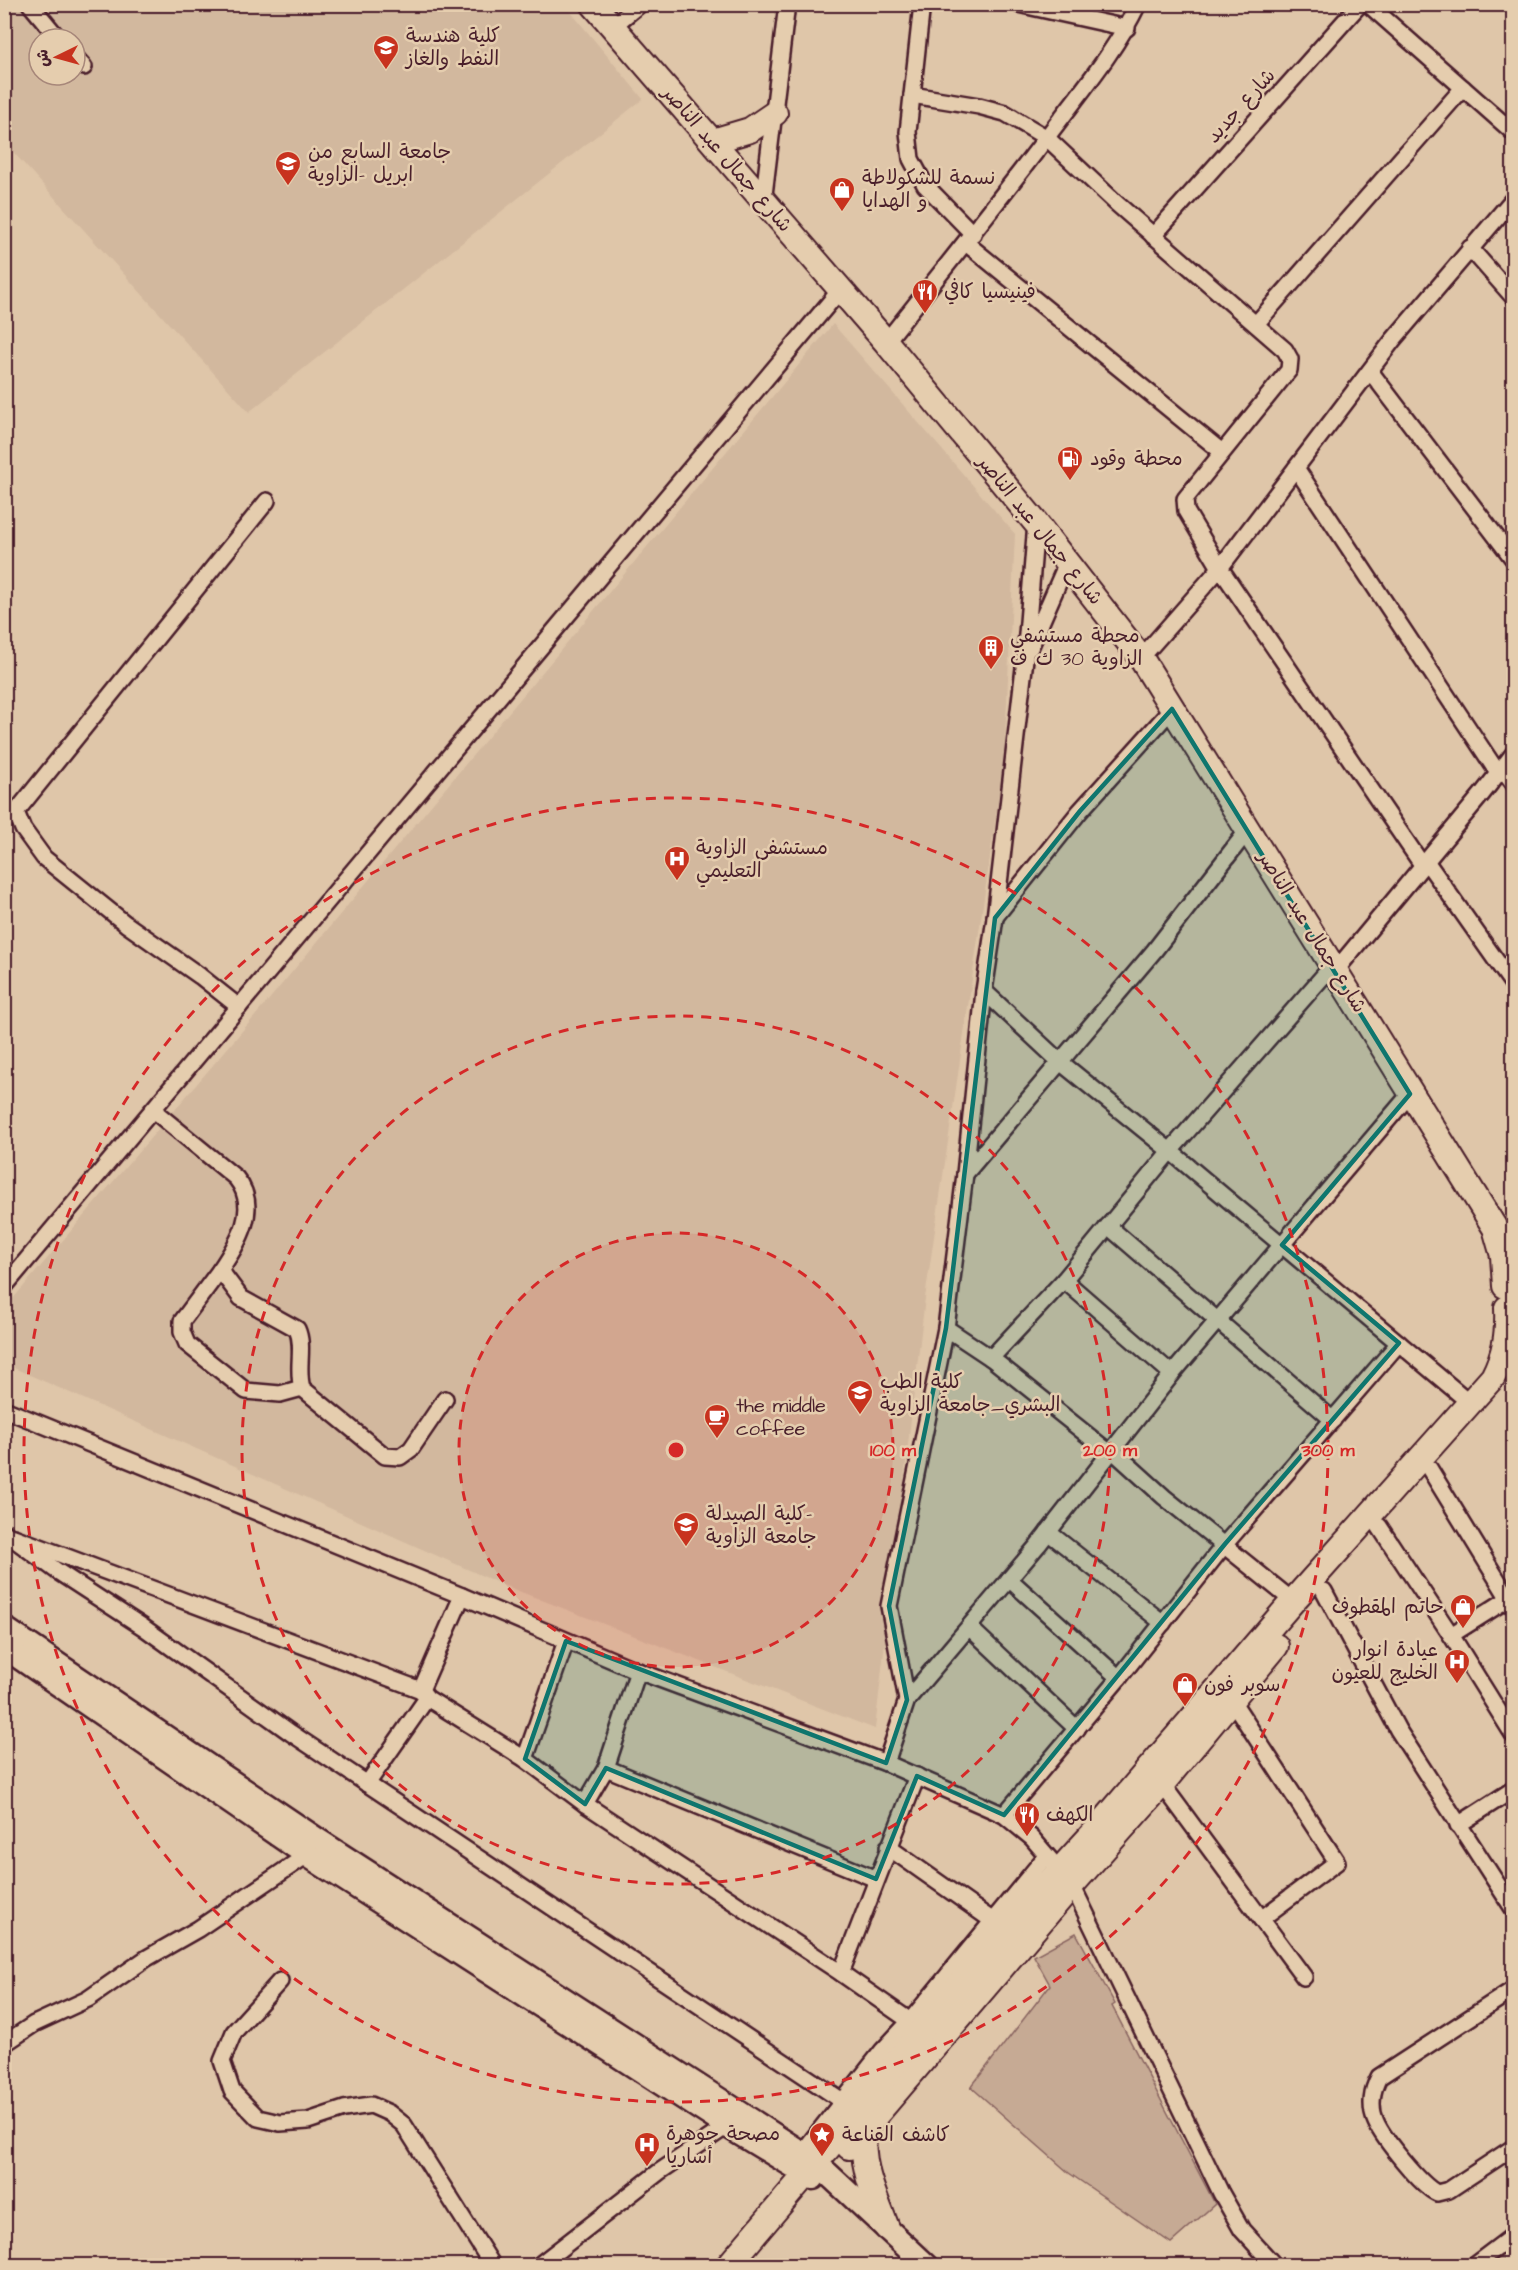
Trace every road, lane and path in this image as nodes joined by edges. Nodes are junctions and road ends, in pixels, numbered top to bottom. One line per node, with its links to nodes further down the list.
1 (30, 4): 10 (street)
2 (593, 4): 11 (main road, شارع جمال عبد الناصر)
3 (640, 4): 11 (street)
4 (787, 4): 15 (street)
5 (922, 4): 14 (street)
6 (1018, 4): 12 (street)
7 (1138, 4): 12 (street)
8 (1360, 4): 21 (street, شارع جديد)
9 (1368, 4): 13 (street)
10 (49, 27)
11 (612, 27): 18 (main road, شارع جمال عبد الناصر)
12 (1127, 28): 17 (street)
13 (1463, 88): 16 (street); 26 (street)
14 (912, 95): 17 (street); 22 (street)
15 (775, 113): 18 (main road); 20 (street)
16 (1514, 133)
17 (1047, 138): 21 (street); 22 (street)
18 (713, 141): 20 (main road, شارع جمال عبد الناصر)
19 (1514, 198): 23 (street)
20 (764, 203): 24 (main road, شارع جمال عبد الناصر)
21 (1153, 236): 26 (street)
22 (969, 239): 27 (street); 29 (street)
23 (1470, 248): 25 (street); 28 (street)
24 (841, 289): 27 (main road, شارع جمال عبد الناصر); 49 (street)
25 (1514, 298)
26 (1256, 324): 29 (street)
27 (886, 342): 32 (main road, شارع جمال عبد الناصر)
28 (1370, 371): 30 (street); 33 (street)
29 (1222, 452): 35 (street)
30 (1296, 468): 35 (street); 40 (street)
31 (267, 501): 42 (street)
32 (1036, 523): 34 (main road, شارع جمال عبد الناصر); 37 (street)
33 (1514, 560)
34 (1067, 563): 36 (main road, شارع جمال عبد الناصر); 37 (street)
35 (1220, 568): 36 (street); 44 (street)
36 (1141, 658): 38 (main road, شارع جمال عبد الناصر)
37 (1025, 659): 45 (street)
38 (1172, 709): 43 (main road, شارع جمال عبد الناصر); 45 (street)
39 (1514, 753): 40 (street)
40 (1500, 770): 41 (street); 44 (street)
41 (1514, 784)
42 (10, 817): 49 (street)
43 (1248, 830): 46 (main road, شارع جمال عبد الناصر); 50 (street)
44 (1425, 863): 46 (street); 47 (street)
45 (994, 918): 48 (street)
46 (1335, 968): 51 (main road, شارع جمال عبد الناصر); 53 (street)
47 (1514, 986)
48 (984, 991): 50 (street); 54 (street)
49 (239, 1007): 52 (street)
50 (1059, 1061): 53 (street); 54 (street)
51 (1410, 1094): 56 (main road, شارع جمال عبد الناصر); 58 (street)
52 (153, 1110): 59 (street); 61 (street)
53 (1170, 1151): 55 (street); 58 (street)
54 (965, 1174): 64 (street)
55 (1108, 1226): 60 (street); 63 (street)
56 (1495, 1228): 57 (main road, شارع جمال عبد الناصر); 62 (main road, شارع جمال عبد الناصر)
57 (1514, 1244)
58 (1282, 1245): 63 (street); 65 (street)
59 (220, 1270): 69 (street); 69 (street)
60 (1064, 1280): 66 (street); 68 (street)
61 (4, 1287)
62 (1510, 1296): 71 (main road, شارع جمال عبد الناصر)
63 (1217, 1320): 68 (street); 73 (street)
64 (946, 1328): 66 (street); 95 (street)
65 (1399, 1343): 71 (street); 73 (street)
66 (990, 1358): 74 (street)
67 (1514, 1370): 75 (main road)
68 (1172, 1374): 74 (street)
69 (302, 1388): 70 (street)
70 (445, 1399)
71 (1468, 1402): 83 (main road, شارع جمال عبد الناصر)
72 (4, 1410): 82 (street)
73 (1332, 1420): 79 (street)
74 (1111, 1451): 77 (street); 79 (street)
75 (1429, 1468): 76 (main road); 84 (street)
76 (1379, 1526): 81 (main road); 88 (street)
77 (1048, 1532): 80 (street); 85 (street)
78 (9, 1534): 93 (street); 102 (street)
79 (1225, 1544): 83 (street); 85 (street)
80 (1009, 1579): 86 (street); 92 (street)
81 (1324, 1591): 94 (main road); 107 (street)
82 (462, 1596): 89 (street); 93 (street)
83 (1293, 1601): 110 (main road, شارع جمال عبد الناصر)
84 (1510, 1603): 88 (street)
85 (1163, 1623): 92 (street)
86 (969, 1627): 95 (street); 96 (street)
87 (4, 1628): 108 (main road)
88 (1451, 1635): 97 (street)
89 (566, 1641): 91 (street); 98 (street)
90 (4, 1647): 108 (main road)
91 (638, 1671): 99 (street); 100 (street)
92 (1119, 1677): 96 (street)
93 (424, 1694): 98 (street); 102 (street)
94 (1231, 1699): 103 (main road); 113 (street)
95 (907, 1700): 99 (street)
96 (1077, 1729): 106 (street)
97 (1514, 1736)
98 (525, 1759): 105 (street)
99 (886, 1763): 101 (street)
100 (606, 1768): 105 (street); 111 (street)
101 (917, 1776): 106 (street); 109 (street)
102 (367, 1784): 121 (street)
103 (1162, 1784): 110 (main road); 113 (street)
104 (1514, 1789): 107 (street)
105 (585, 1804): 115 (street)
106 (1004, 1815): 110 (street)
107 (1458, 1825): 112 (street)
108 (313, 1847): 120 (street); 122 (main road)
109 (888, 1847): 111 (street); 114 (street)
110 (1059, 1871): 114 (street); 123 (main road); 125 (main road); 134 (street)
111 (876, 1879): 115 (street)
112 (1514, 1910)
113 (1261, 1919): 116 (street)
114 (993, 1922): 119 (street)
115 (841, 1973): 119 (street)
116 (1304, 1977)
117 (280, 1981): 128 (street)
118 (1514, 1989): 124 (street)
119 (910, 2021): 121 (street)
120 (4, 2044)
121 (844, 2103): 125 (street)
122 (736, 2121): 125 (main road); 129 (street)
123 (864, 2128): 125 (main road); 126 (main road)
124 (1514, 2147)
125 (814, 2169): 126 (main road); 130 (main road); 131 (main road); 132 (main road)
126 (887, 2228): 133 (main road)
127 (1514, 2235): 135 (street)
128 (493, 2265)
129 (538, 2265)
130 (728, 2265)
131 (749, 2265)
132 (912, 2265)
133 (927, 2265)
134 (1275, 2265)
135 (1473, 2265)

